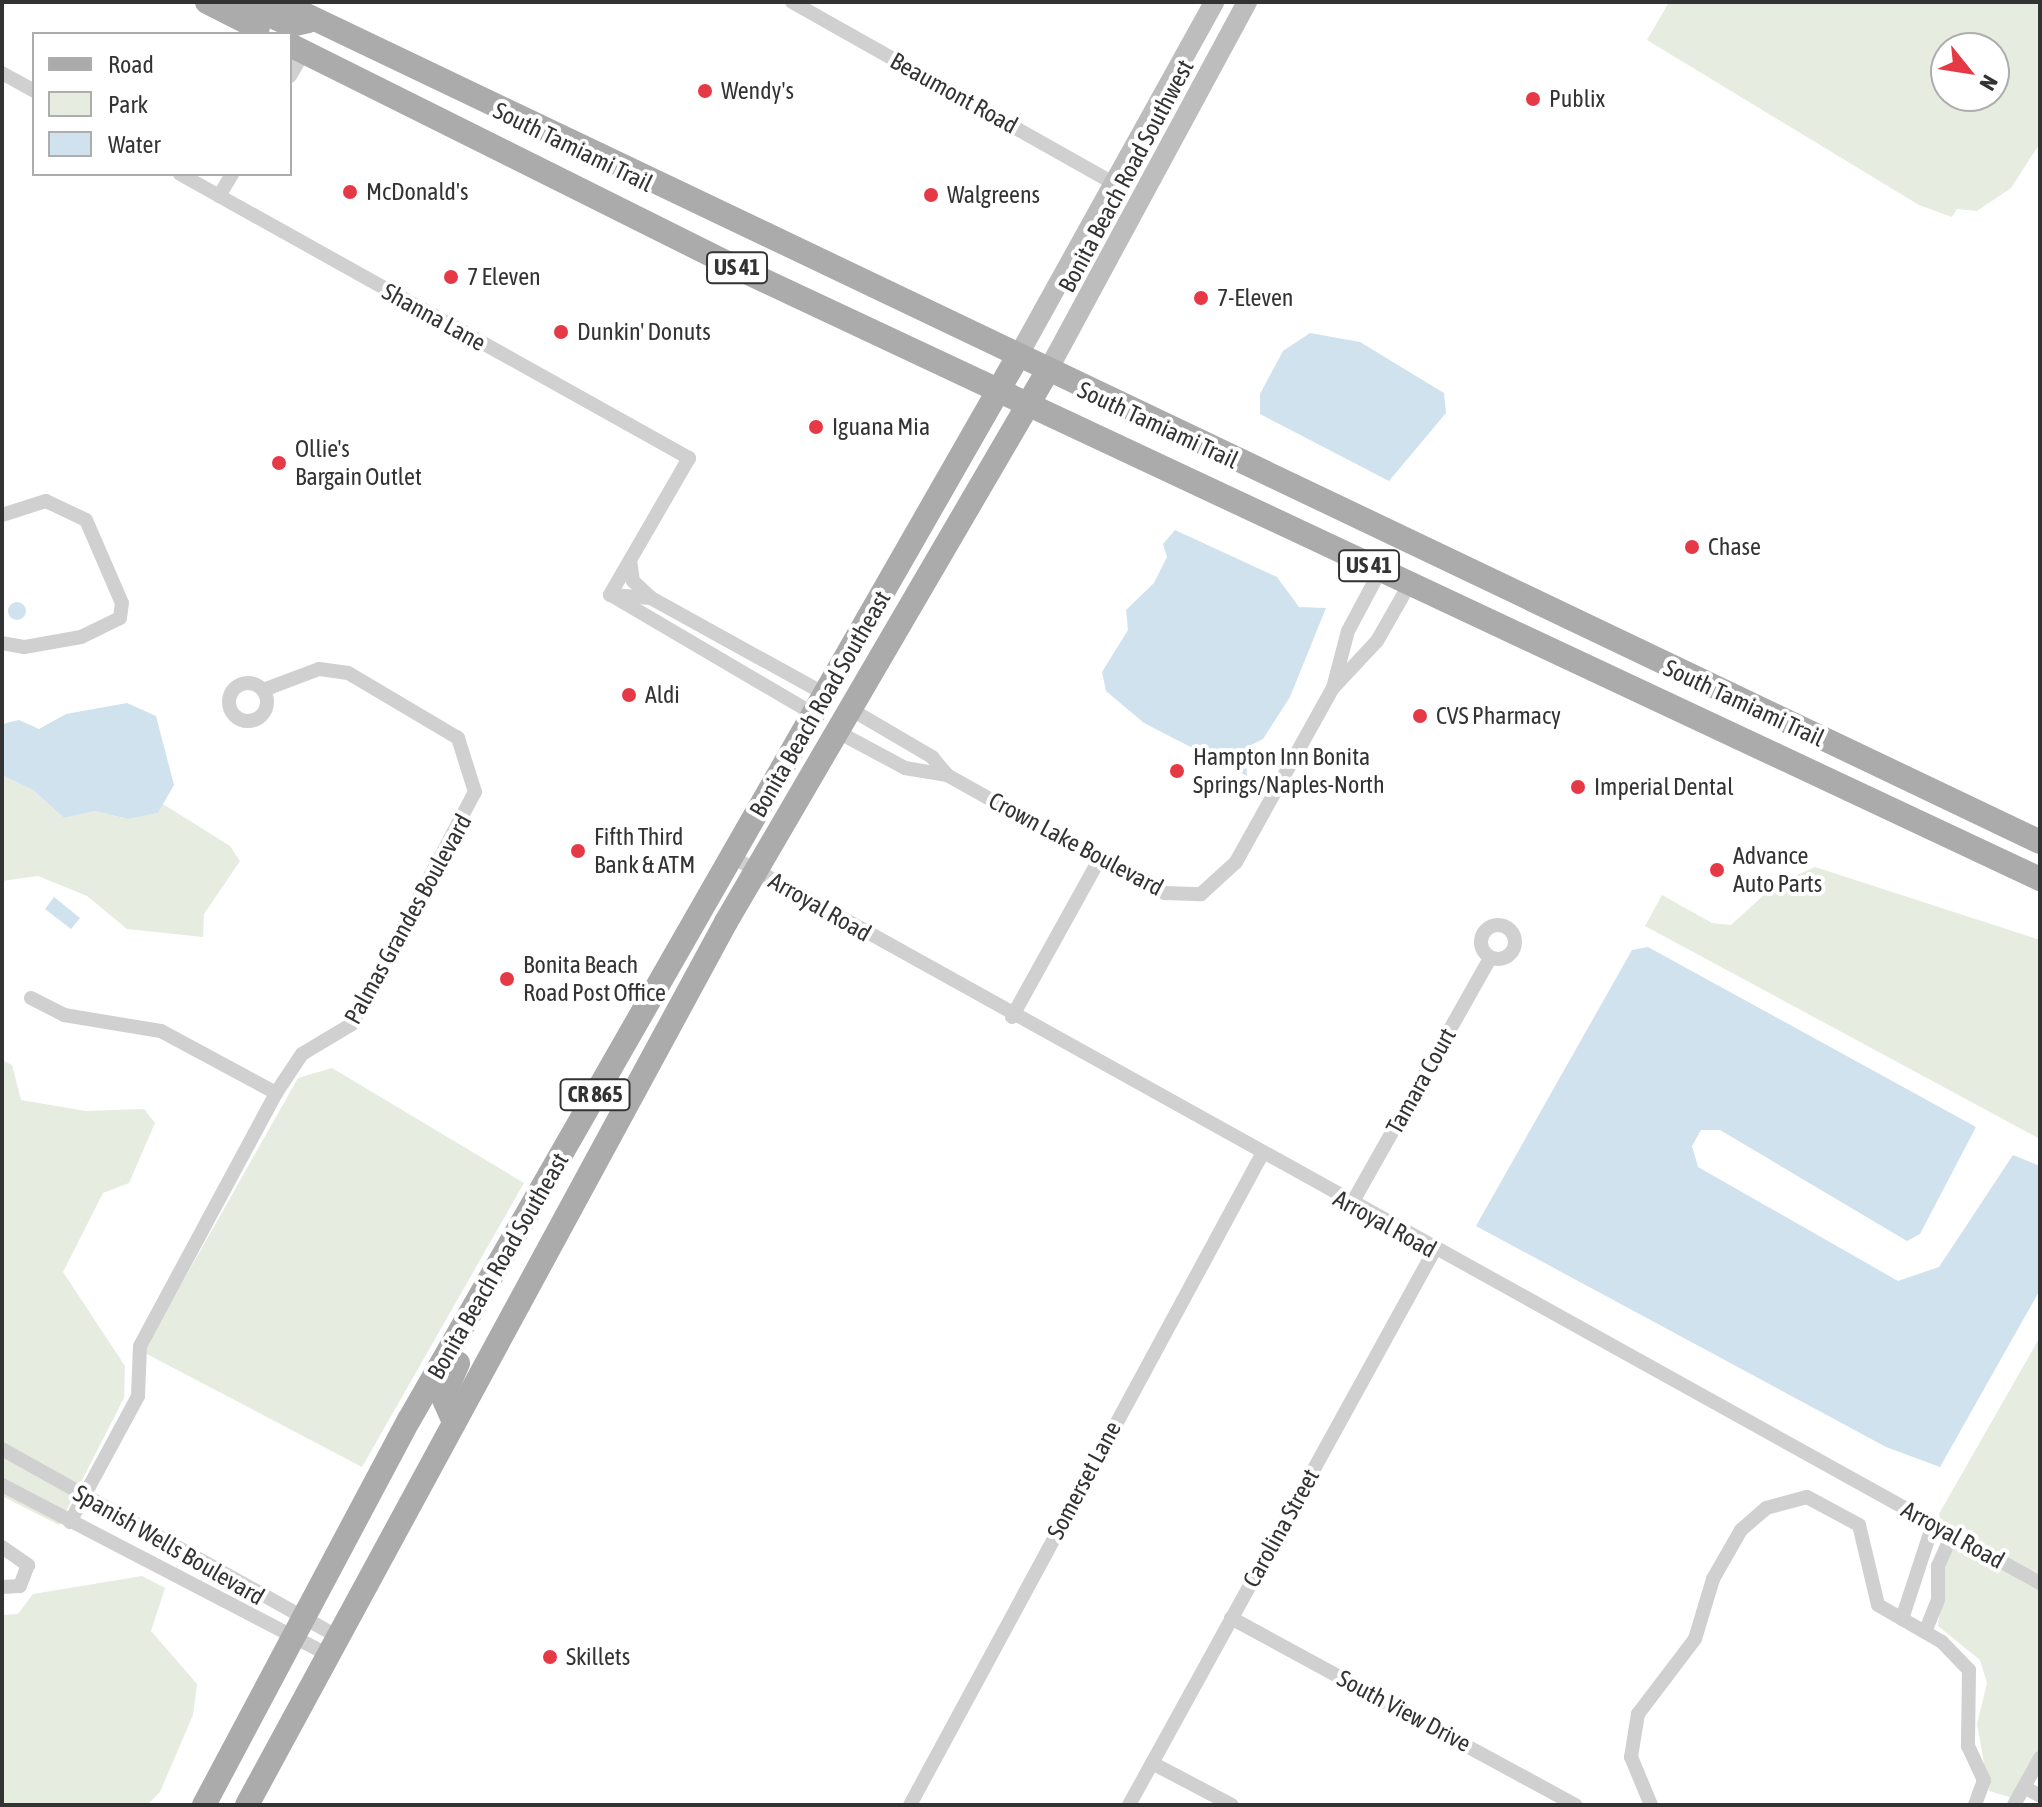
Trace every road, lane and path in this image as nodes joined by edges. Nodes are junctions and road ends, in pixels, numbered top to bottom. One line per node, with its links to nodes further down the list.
1 (207, 2): 8 (main road)
2 (241, 2): 7 (main road)
3 (279, 2): 7 (main road, South Tamiami Trail / US 41)
4 (792, 2): 15 (street, Beaumont Road)
5 (1214, 2): 15 (main road, Bonita Beach Road Southwest / CR 865)
6 (1247, 2): 18 (main road, Bonita Beach Road Southwest / CR 865)
7 (312, 19): 12 (main road, South Tamiami Trail / US 41)
8 (265, 32)
9 (295, 46): 12 (main road); 19 (main road, South Tamiami Trail / US 41)
10 (2, 73): 11 (street)
11 (32, 90)
12 (459, 93): 17 (main road, South Tamiami Trail / US 41)
13 (231, 176): 16 (street)
14 (204, 180): 16 (street, Shanna Lane)
15 (1117, 185): 17 (main road, Bonita Beach Road Southwest / CR 865)
16 (219, 196): 22 (street, Shanna Lane)
17 (1017, 358): 18 (main road, South Tamiami Trail / US 41); 19 (main road, Bonita Beach Road Southeast / CR 865)
18 (1047, 372): 20 (main road, Bonita Beach Road Southeast / CR 865); 34 (main road, South Tamiami Trail / US 41)
19 (999, 392): 20 (main road, South Tamiami Trail / US 41); 30 (main road, Bonita Beach Road Southeast / CR 865)
20 (1028, 406): 23 (main road, South Tamiami Trail / US 41); 31 (main road, Bonita Beach Road Southeast / CR 865)
21 (2, 515): 27 (street)
22 (630, 560): 25 (street); 26 (street)
23 (1380, 571): 24 (main road, South Tamiami Trail / US 41); 28 (street, Crown Lake Boulevard)
24 (1409, 585): 28 (street, Crown Lake Boulevard); 38 (main road, South Tamiami Trail / US 41)
25 (610, 595): 26 (street); 30 (street)
26 (651, 598): 30 (street)
27 (2, 643)
28 (1333, 688): 36 (street, Crown Lake Boulevard)
29 (263, 690): 42 (street, Palmas Grandes Boulevard)
30 (820, 704): 35 (main road, Bonita Beach Road Southeast / CR 865)
31 (852, 710): 32 (main road, Bonita Beach Road Southeast / CR 865); 33 (street, Crown Lake Boulevard)
32 (838, 732): 33 (street, Crown Lake Boulevard); 37 (main road, Bonita Beach Road Southeast / CR 865)
33 (947, 775): 36 (street, Crown Lake Boulevard)
34 (2040, 842)
35 (734, 858): 37 (street, Arroyal Road); 45 (main road, Bonita Beach Road Southeast / CR 865)
36 (1099, 860): 41 (street)
37 (756, 870): 41 (street, Arroyal Road); 47 (main road, Bonita Beach Road Southeast / CR 865)
38 (2040, 879)
39 (1490, 958): 44 (street, Tamara Court)
40 (31, 998): 42 (street)
41 (1012, 1017): 43 (street, Arroyal Road)
42 (276, 1093): 50 (street, Palmas Grandes Boulevard)
43 (1261, 1156): 44 (street, Arroyal Road); 68 (street, Somerset Lane)
44 (1351, 1205): 46 (street, Arroyal Road)
45 (527, 1217): 47 (main road); 59 (main road, Bonita Beach Road Southeast / CR 865)
46 (1434, 1251): 52 (street, Arroyal Road); 57 (street, Carolina Street)
47 (454, 1422): 61 (main road, Bonita Beach Road Southeast / CR 865)
48 (2, 1449): 50 (street, Spanish Wells Boulevard)
49 (2, 1485): 51 (street, Spanish Wells Boulevard)
50 (85, 1498): 51 (street, Palmas Grandes Boulevard); 59 (street, Spanish Wells Boulevard)
51 (70, 1522): 59 (street, Spanish Wells Boulevard)
52 (1933, 1524): 53 (street, Arroyal Road); 58 (street)
53 (1952, 1535): 55 (street, Arroyal Road); 60 (street)
54 (2, 1547): 56 (street)
55 (2040, 1583)
56 (2, 1587)
57 (1231, 1618): 63 (street, Carolina Street); 71 (street, South View Drive)
58 (1902, 1619): 60 (street); 72 (street)
59 (299, 1628): 61 (street, Spanish Wells Boulevard); 66 (main road, Bonita Beach Road Southeast / CR 865)
60 (1925, 1632): 73 (street)
61 (334, 1646): 67 (main road, Bonita Beach Road Southeast / CR 865)
62 (2040, 1758): 64 (street)
63 (1152, 1763): 69 (street, Carolina Street); 70 (street)
64 (2024, 1787): 65 (street); 74 (street)
65 (2040, 1796)
66 (204, 1805)
67 (247, 1805)
68 (910, 1805)
69 (1129, 1805)
70 (1232, 1805)
71 (1576, 1805)
72 (1651, 1805)
73 (1975, 1805)
74 (2014, 1805)

